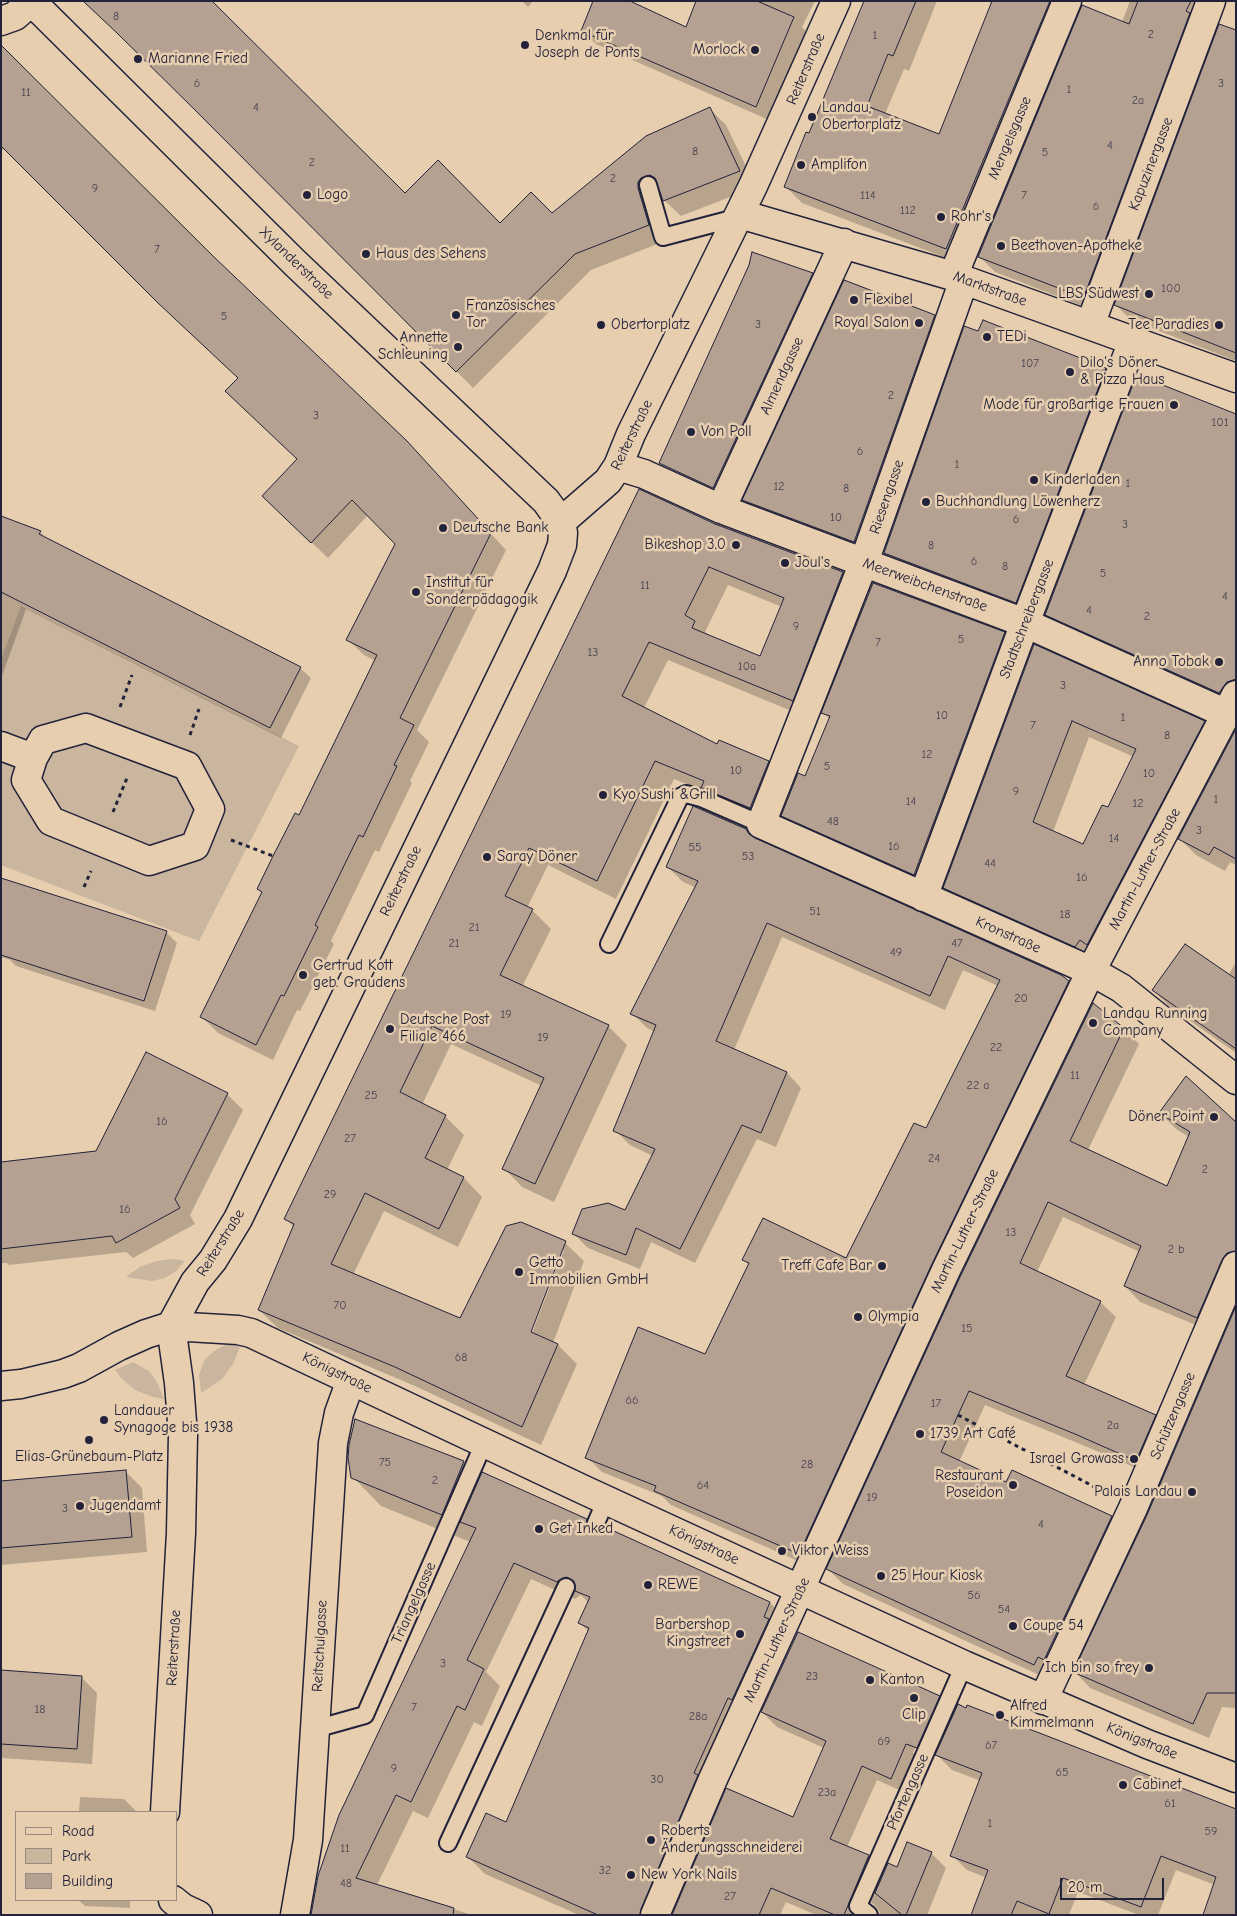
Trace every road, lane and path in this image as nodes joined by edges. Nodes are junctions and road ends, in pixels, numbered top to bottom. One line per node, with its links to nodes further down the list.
1 (836, 1): 7 (street, Reiterstraße)
2 (1067, 1): 9 (street, Mengelsgasse)
3 (1211, 1): 10 (street, Kapuzinergasse)
4 (32, 2): 5 (street); 15 (street, Xylanderstraße)
5 (1, 21)
6 (648, 185): 7 (lane)
7 (740, 214): 8 (street, Marktstraße); 13 (street, Reiterstraße)
8 (844, 243): 9 (street, Marktstraße); 14 (street, Almendgasse)
9 (958, 278): 10 (street, Marktstraße); 16 (street, Riesengasse)
10 (1090, 325): 11 (street, Marktstraße)
11 (1133, 341): 12 (street, Marktstraße); 17 (street, Stadtschreibergasse)
12 (1236, 378)
13 (618, 466): 14 (street, Meerweibchenstraße); 15 (street, Reiterstraße)
14 (720, 509): 16 (street, Meerweibchenstraße)
15 (561, 522): 31 (street, Reiterstraße)
16 (864, 562): 17 (street, Meerweibchenstraße); 23 (street, Riesengasse)
17 (1025, 622): 18 (street, Meerweibchenstraße); 26 (street, Stadtschreibergasse)
18 (1231, 704): 28 (street, Martin-Luther-Straße)
19 (1, 746): 20 (street)
20 (33, 758): 24 (street); 24 (street)
21 (128, 775): 22 (path)
22 (111, 818)
23 (761, 824): 26 (street, Kronstraße); 27 (lane)
24 (203, 829): 25 (path)
25 (273, 856)
26 (923, 897): 28 (street, Kronstraße)
27 (609, 944)
28 (1090, 972): 29 (street, Kronstraße); 38 (street, Martin-Luther-Straße)
29 (1236, 1080)
30 (1236, 1266): 36 (street, Schützengasse)
31 (171, 1326): 32 (street, Königstraße); 33 (street); 43 (street, Reiterstraße)
32 (351, 1380): 35 (street, Königstraße); 41 (street, Reitschulgasse)
33 (1, 1386)
34 (958, 1415): 36 (path)
35 (484, 1444): 38 (street, Königstraße); 41 (lane, Triangelgasse)
36 (1133, 1508): 40 (street, Schützengasse)
37 (566, 1586): 44 (lane)
38 (801, 1588): 39 (street, Königstraße); 46 (street, Martin-Luther-Straße)
39 (964, 1665): 40 (street, Königstraße); 47 (lane, Pfortengasse)
40 (1043, 1700): 42 (street, Königstraße)
41 (315, 1728): 45 (street, Reitschulgasse)
42 (1236, 1778)
43 (165, 1811)
44 (448, 1843)
45 (295, 1915)
46 (654, 1915)
47 (869, 1915)

